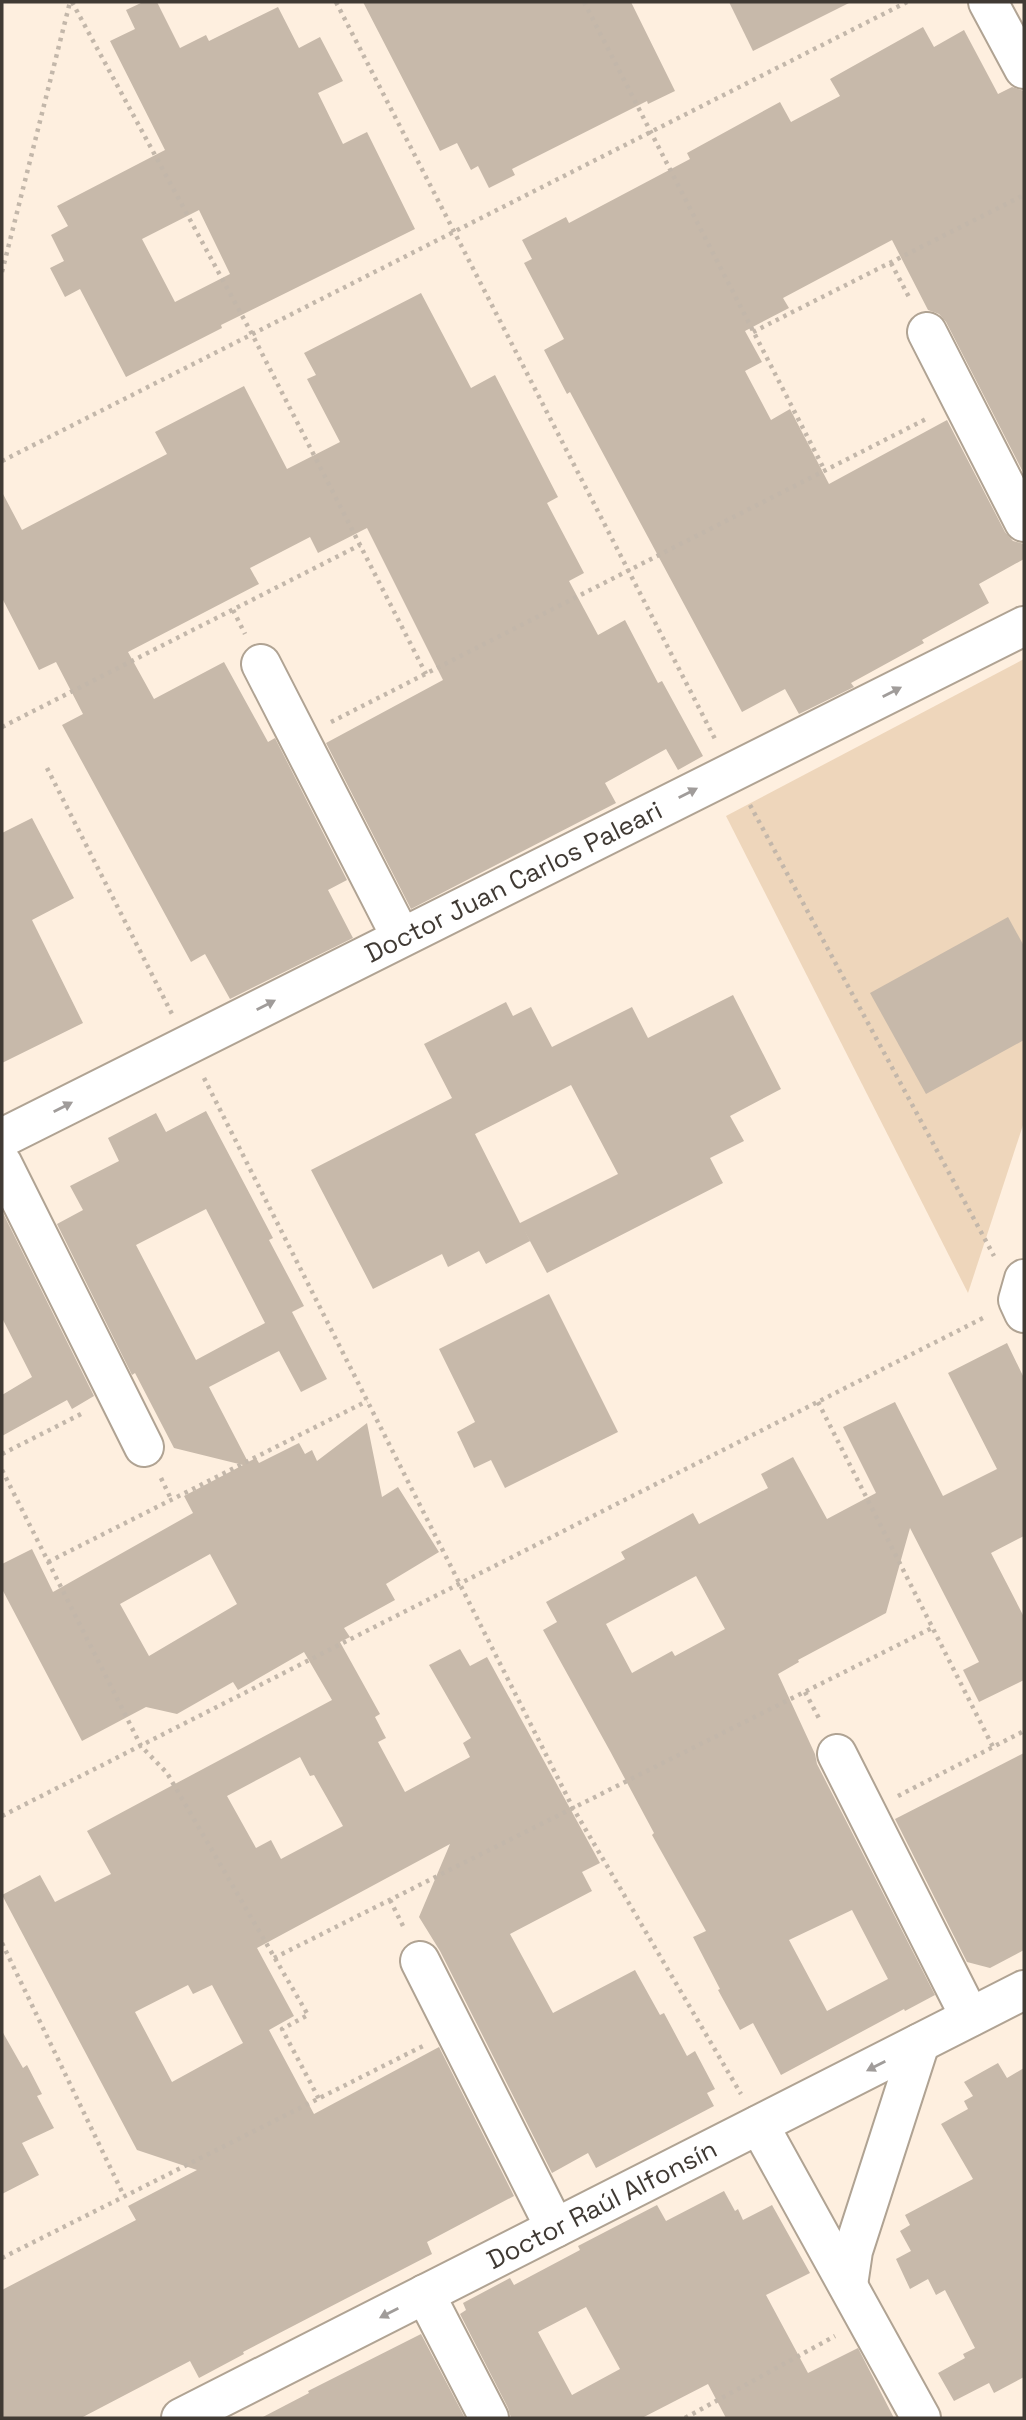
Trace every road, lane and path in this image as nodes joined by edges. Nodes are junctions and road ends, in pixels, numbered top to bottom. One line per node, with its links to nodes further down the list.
1 (71, 2): 10 (path); 13 (path)
2 (336, 2): 9 (path)
3 (584, 2): 7 (path)
4 (907, 2): 7 (path)
5 (988, 2): 6 (street)
6 (1024, 69)
7 (650, 131): 9 (path); 11 (path)
8 (1024, 195): 11 (path)
9 (454, 231): 13 (path); 19 (path)
10 (2, 272)
11 (753, 332): 16 (path)
12 (927, 332): 14 (street)
13 (251, 334): 15 (path); 18 (path)
14 (962, 401): 16 (path); 17 (street)
15 (2, 461)
16 (825, 471): 19 (path)
17 (1024, 522)
18 (360, 545): 22 (path); 23 (path)
19 (629, 571): 22 (path); 26 (path)
20 (1024, 626): 26 (street, Doctor Juan Carlos Paleari, one-way to 20)
21 (261, 664): 24 (street)
22 (426, 674): 24 (path)
23 (2, 727)
24 (299, 739): 27 (street)
25 (47, 768): 28 (path)
26 (732, 772): 27 (street, Doctor Juan Carlos Paleari, one-way to 26); 31 (path)
27 (401, 937): 28 (street, Doctor Juan Carlos Paleari, one-way to 27)
28 (187, 1045): 29 (street, Doctor Juan Carlos Paleari, one-way to 28); 33 (path)
29 (2, 1138)
30 (2, 1163): 32 (street)
31 (1022, 1297): 34 (path)
32 (118, 1395): 35 (street); 36 (path)
33 (368, 1401): 38 (path); 39 (path)
34 (818, 1402): 39 (path); 40 (path)
35 (145, 1447)
36 (2, 1454)
37 (2, 1470): 38 (path)
38 (48, 1562): 42 (path)
39 (460, 1584): 42 (path); 45 (path)
40 (932, 1628): 43 (path); 45 (path)
41 (1024, 1731): 43 (path)
42 (141, 1746): 47 (path); 49 (path)
43 (993, 1747): 46 (path)
44 (837, 1754): 46 (street)
45 (573, 1808): 49 (path); 56 (path)
46 (866, 1812): 52 (street)
47 (2, 1816)
48 (2, 1943): 57 (path)
49 (274, 1958): 55 (path)
50 (420, 1961): 53 (street)
51 (1024, 1990): 52 (street, Doctor Raúl Alfonsín)
52 (971, 2017): 54 (street, Doctor Raúl Alfonsín)
53 (456, 2030): 55 (path); 58 (street)
54 (920, 2043): 56 (street, Doctor Raúl Alfonsín, one-way to 56); 60 (street)
55 (319, 2099): 57 (path)
56 (759, 2125): 58 (street, Doctor Raúl Alfonsín); 60 (street)
57 (124, 2196): 59 (path)
58 (555, 2228): 61 (street, Doctor Raúl Alfonsín)
59 (2, 2258)
60 (848, 2284): 62 (street)
61 (425, 2294): 63 (street, Doctor Raúl Alfonsín, one-way to 63); 64 (street)
62 (867, 2319): 65 (path); 66 (street)
63 (181, 2418)
64 (489, 2418)
65 (685, 2418)
66 (921, 2418)

